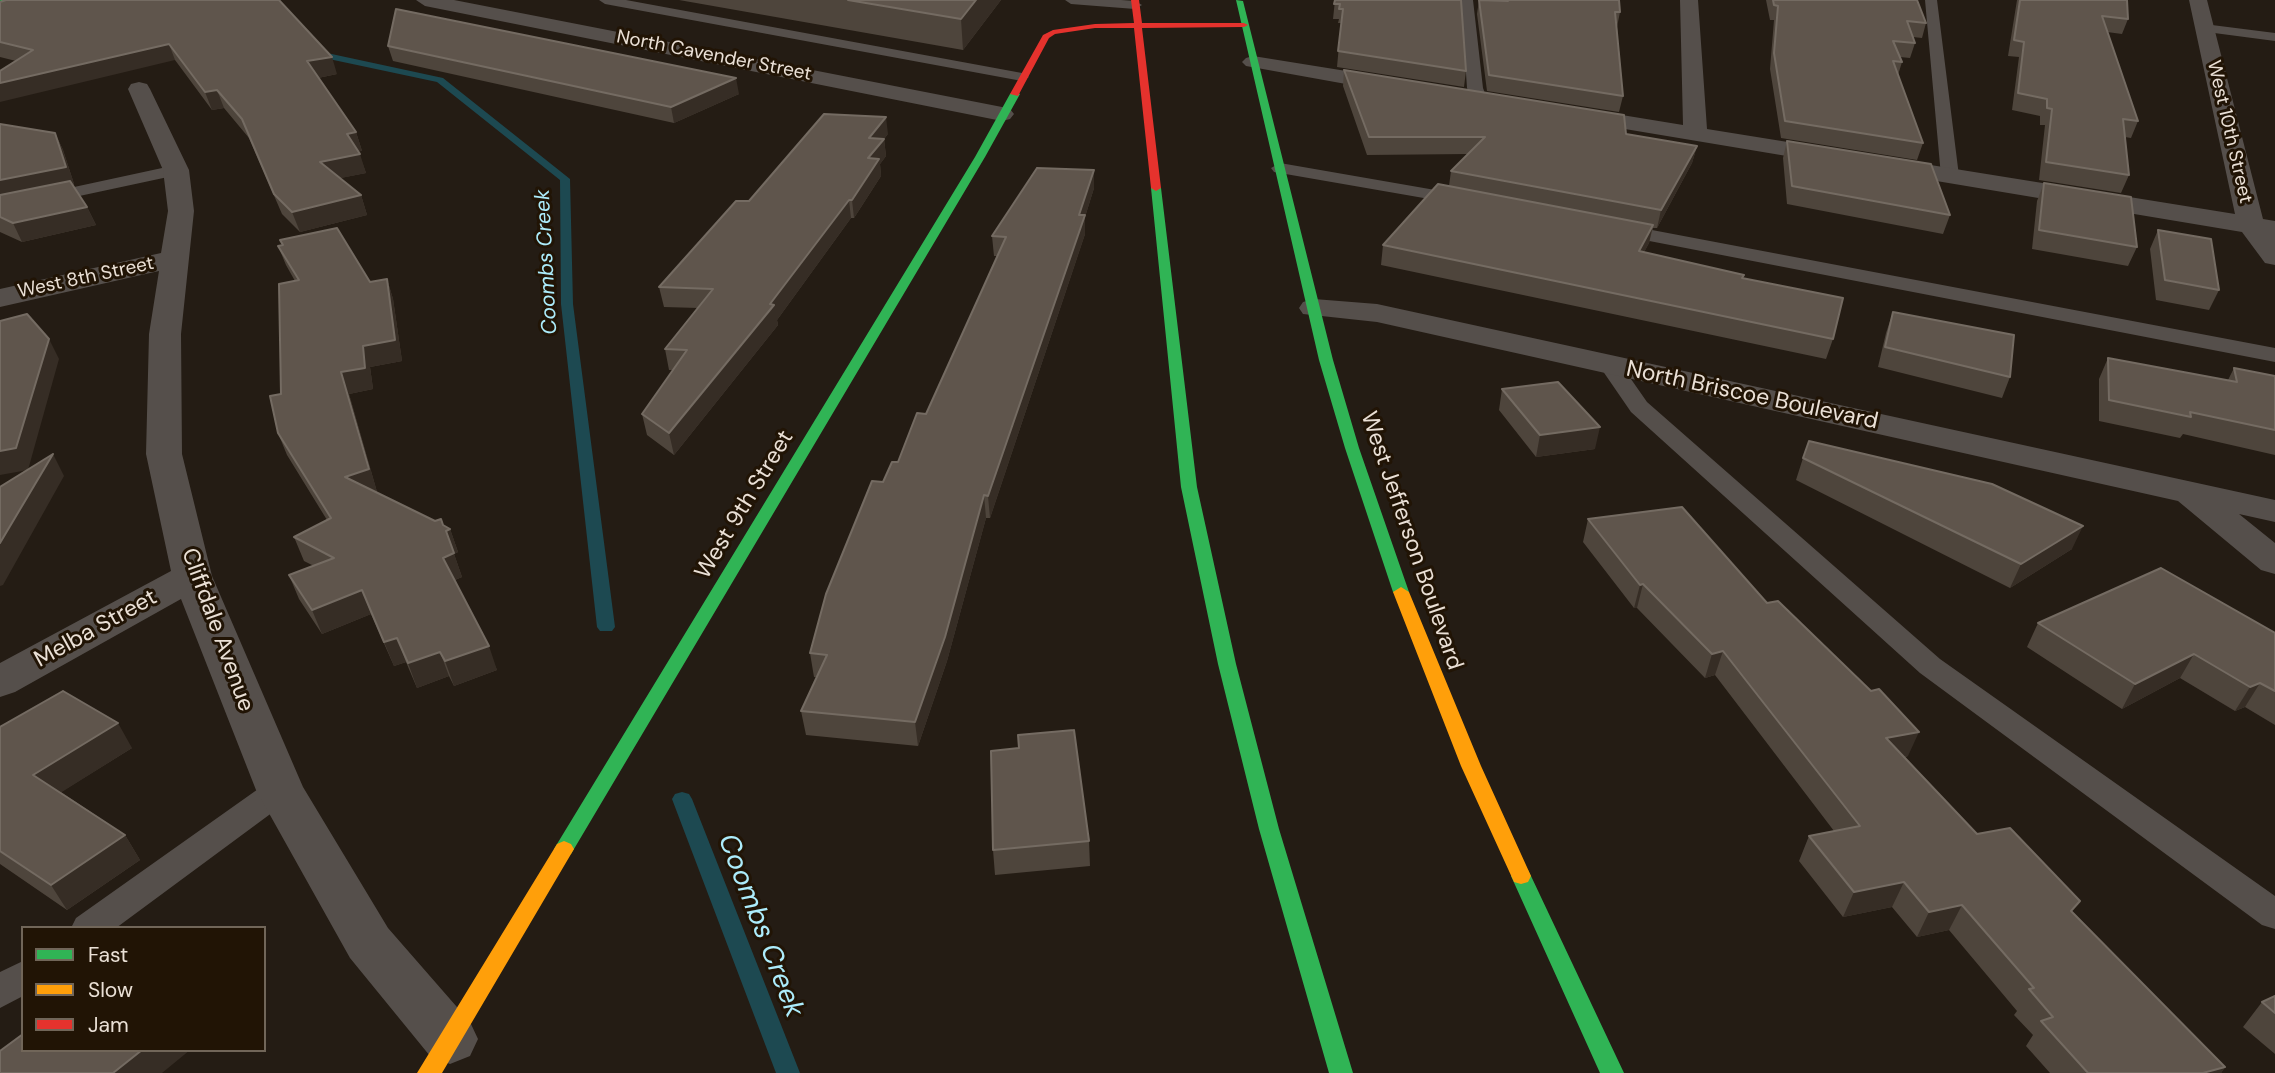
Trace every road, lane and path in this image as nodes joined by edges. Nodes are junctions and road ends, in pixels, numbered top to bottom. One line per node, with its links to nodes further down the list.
1 (425, 0): 22 (street, North Cavender Street)
2 (605, 0): 15 (lane)
3 (1071, 0): 9 (lane)
4 (1239, 0): 11 (main road, West Jefferson Boulevard)
5 (1467, 0): 19 (lane)
6 (1689, 0): 23 (street)
7 (1931, 0): 26 (lane)
8 (2197, 0): 12 (street, West 10th Street)
9 (1135, 2): 10 (main road)
10 (1137, 25): 11 (main road); 15 (main road, West 9th Street); 49 (main road)
11 (1244, 25): 14 (main road, West Jefferson Boulevard)
12 (2204, 28): 13 (lane); 30 (street, West 10th Street)
13 (2275, 37)
14 (1253, 62): 16 (street); 24 (main road, West Jefferson Boulevard)
15 (1023, 76): 22 (main road, West 9th Street)
16 (1412, 88)
17 (139, 89): 25 (street, Cliffdale Avenue)
18 (1452, 95): 19 (street)
19 (1479, 99): 20 (street)
20 (1506, 104)
21 (1546, 110): 23 (street)
22 (1002, 114): 47 (main road, West 9th Street)
23 (1695, 134): 26 (street)
24 (1280, 167): 27 (lane); 34 (main road, West Jefferson Boulevard)
25 (176, 170): 28 (lane); 32 (street, Cliffdale Avenue)
26 (1950, 176): 30 (street)
27 (1486, 204)
28 (0, 208)
29 (1595, 225): 35 (lane)
30 (2263, 227): 31 (street, West 10th Street)
31 (2275, 257)
32 (173, 259): 33 (street, West 8th Street); 40 (street, Cliffdale Avenue)
33 (0, 298)
34 (1314, 308): 36 (street, North Briscoe Boulevard); 50 (main road, West Jefferson Boulevard)
35 (2275, 355)
36 (1609, 364): 37 (street, North Briscoe Boulevard); 43 (lane)
37 (2189, 492): 38 (street, North Briscoe Boulevard); 39 (street)
38 (2275, 511)
39 (2275, 562)
40 (192, 576): 41 (street, Melba Street); 42 (street, Cliffdale Avenue)
41 (0, 682)
42 (280, 790): 44 (lane); 47 (street, Cliffdale Avenue)
43 (2275, 915)
44 (92, 926)
45 (21, 977): 46 (lane)
46 (0, 992)
47 (450, 1039): 48 (main road, West 9th Street)
48 (429, 1073)
49 (1341, 1073)
50 (1612, 1073)

